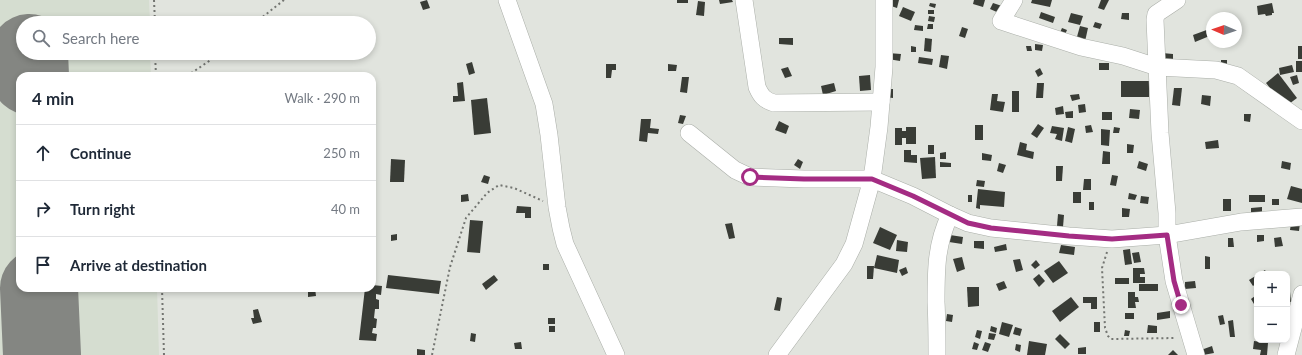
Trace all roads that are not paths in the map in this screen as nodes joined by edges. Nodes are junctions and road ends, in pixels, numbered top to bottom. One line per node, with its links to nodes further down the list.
1 (507, 0): 15 (street)
2 (744, 0): 7 (street)
3 (884, 0): 7 (street)
4 (1014, 0): 6 (street)
5 (1177, 0): 6 (street)
6 (1157, 68): 8 (street); 13 (street)
7 (881, 102): 10 (street)
8 (1302, 121)
9 (688, 133): 10 (street)
10 (872, 179): 11 (street); 16 (street)
11 (950, 214): 13 (street); 17 (street)
12 (1302, 217): 13 (street)
13 (1167, 235): 18 (street)
14 (1302, 294): 19 (street)
15 (616, 355)
16 (777, 355)
17 (937, 355)
18 (1196, 355)
19 (1286, 355)

